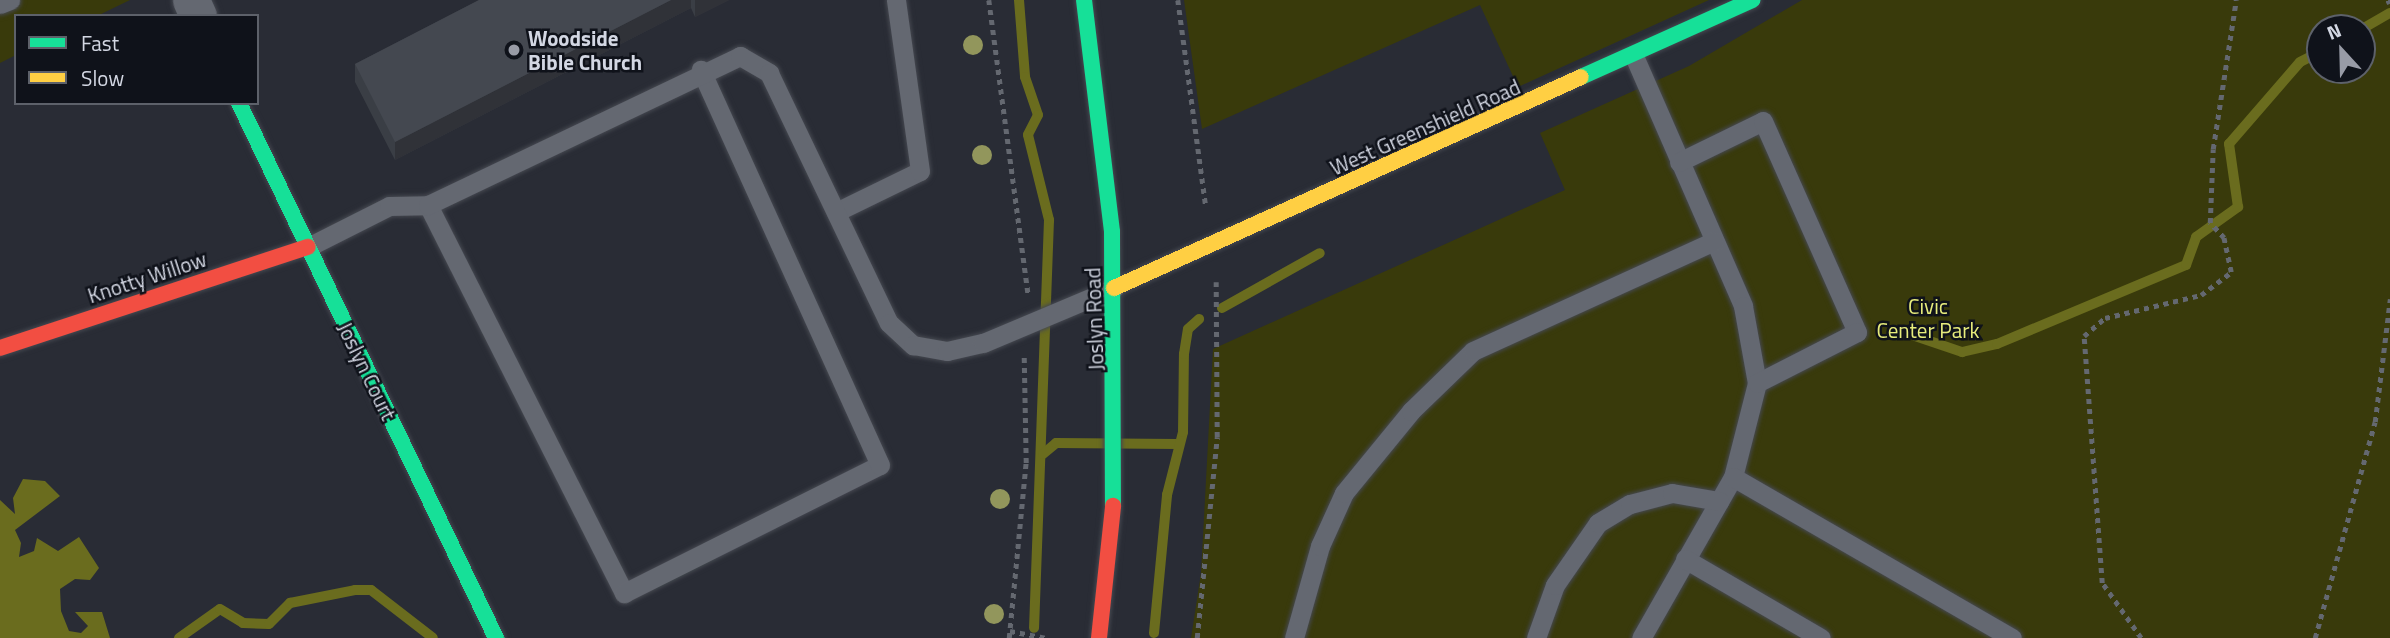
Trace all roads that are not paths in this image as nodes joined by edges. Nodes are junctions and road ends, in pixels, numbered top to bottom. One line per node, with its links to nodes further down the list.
1 (10, 0): 5 (lane)
2 (896, 0): 11 (lane)
3 (1084, 0): 14 (street, Joslyn Road)
4 (1752, 0): 6 (street, West Greenshield Road)
5 (0, 4)
6 (1634, 56): 9 (lane); 14 (street, West Greenshield Road)
7 (701, 70): 10 (lane); 10 (lane); 11 (lane)
8 (241, 105): 13 (street, Joslyn Court)
9 (1679, 162): 12 (lane); 16 (lane)
10 (428, 205): 13 (lane)
11 (836, 212): 14 (lane)
12 (1714, 241): 16 (lane); 22 (lane)
13 (307, 247): 15 (street, Knotty Willow); 20 (street, Joslyn Court)
14 (1114, 288): 21 (street, Joslyn Road)
15 (0, 348)
16 (1757, 383): 17 (lane)
17 (1733, 477): 18 (lane); 26 (lane)
18 (1719, 501): 19 (lane); 23 (lane)
19 (1685, 559): 24 (lane); 25 (lane)
20 (496, 638)
21 (1099, 638)
22 (1294, 638)
23 (1535, 638)
24 (1641, 638)
25 (1821, 638)
26 (2011, 638)

